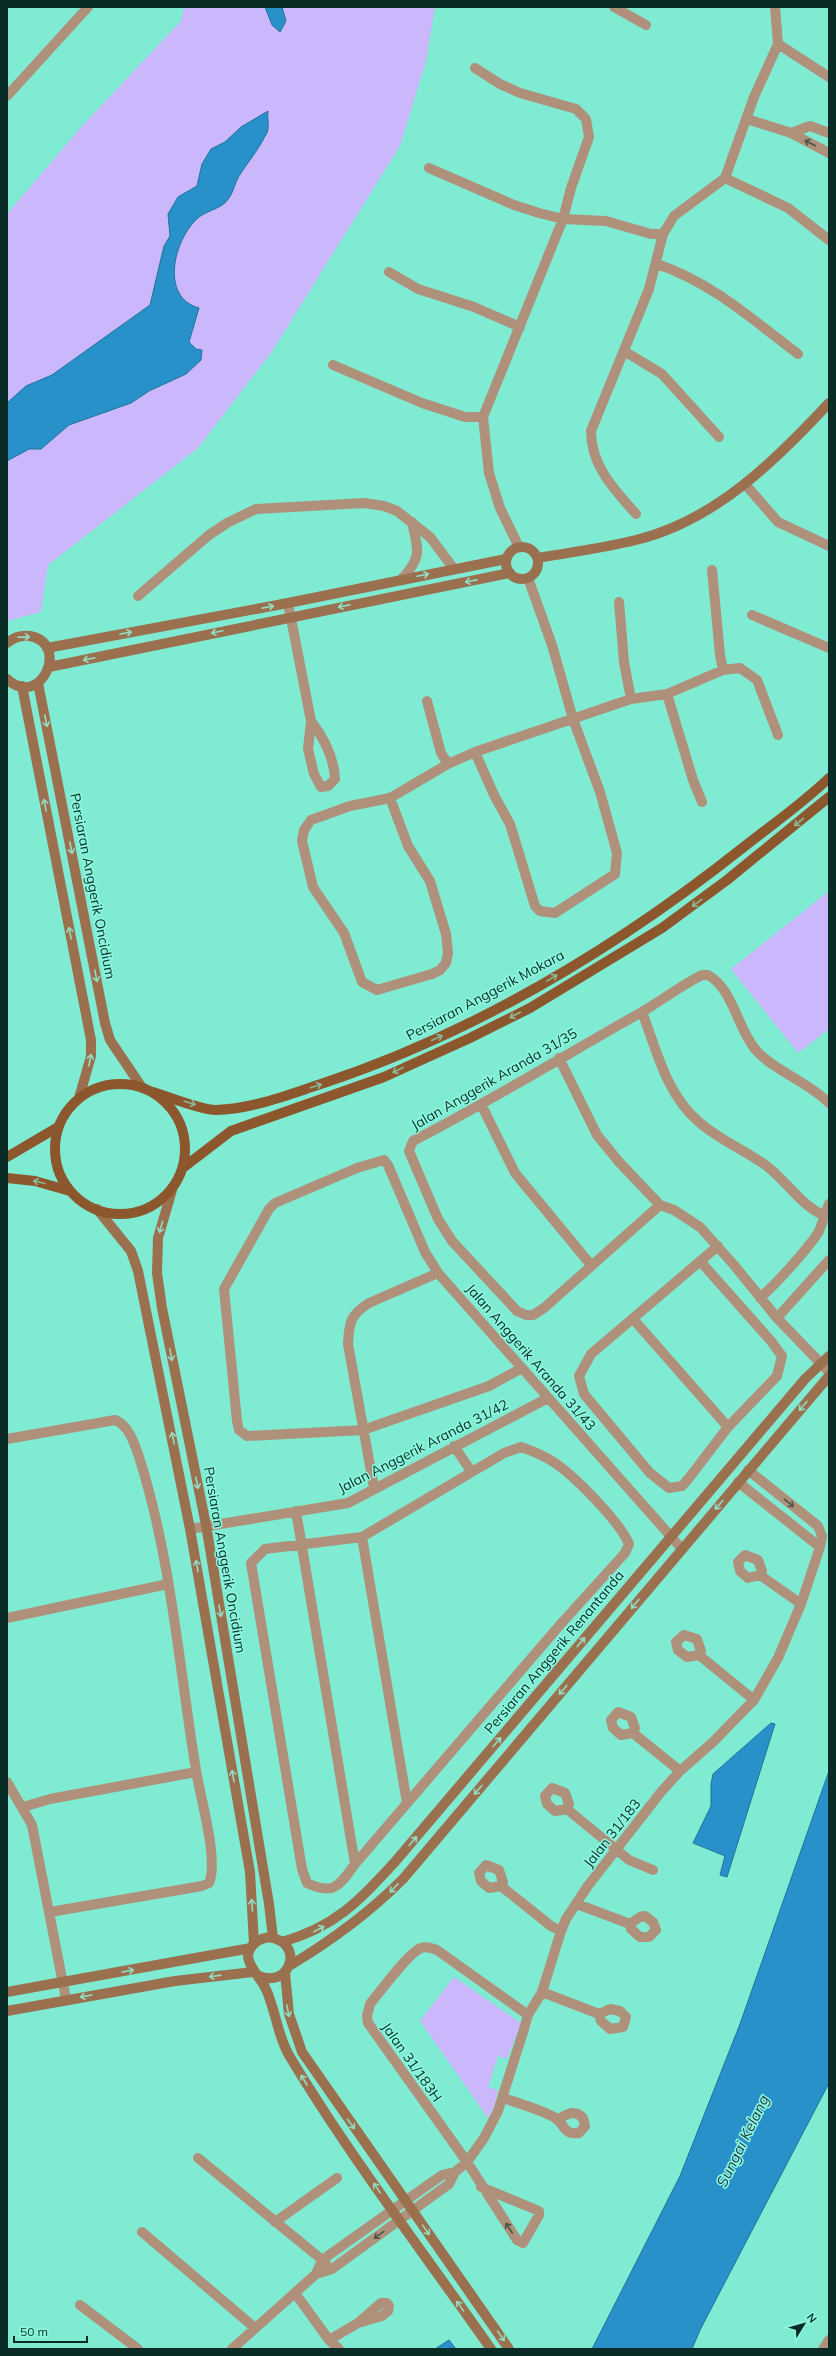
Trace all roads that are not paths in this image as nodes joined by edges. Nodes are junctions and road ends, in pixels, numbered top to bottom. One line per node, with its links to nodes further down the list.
1 (88, 7): 8 (street)
2 (614, 7): 4 (street)
3 (775, 7): 5 (street)
4 (646, 25)
5 (778, 44): 7 (street); 9 (street)
6 (475, 68): 15 (street)
7 (829, 78)
8 (7, 96)
9 (747, 119): 10 (street); 14 (street)
10 (791, 133): 11 (street); 12 (street, one-way to 10)
11 (829, 133)
12 (829, 153)
13 (429, 168): 15 (street)
14 (725, 178): 16 (street); 17 (street)
15 (563, 219): 16 (street); 20 (street)
16 (663, 234): 18 (street)
17 (829, 240)
18 (657, 264): 21 (street); 22 (street)
19 (388, 272): 20 (street)
20 (520, 327): 25 (street)
21 (624, 351): 26 (street); 28 (street)
22 (798, 354)
23 (333, 365): 25 (street)
24 (829, 403): 27 (main road)
25 (483, 417): 31 (street)
26 (719, 437)
27 (745, 484): 30 (street); 32 (main road)
28 (636, 514)
29 (412, 522): 34 (street); 38 (street); 39 (street)
30 (829, 546)
31 (519, 547): 32 (main road); 33 (main road)
32 (538, 558): 37 (main road)
33 (506, 559): 34 (main road); 36 (main road)
34 (454, 569): 38 (main road, one-way to 34)
35 (712, 570): 48 (street)
36 (510, 573): 37 (main road); 43 (main road, one-way to 43)
37 (528, 578): 55 (street)
38 (401, 580): 41 (main road)
39 (138, 596)
40 (619, 602): 53 (street)
41 (288, 603): 43 (street); 45 (main road, one-way to 41)
42 (752, 616): 46 (street)
43 (291, 617): 47 (main road, one-way to 47); 56 (street)
44 (7, 643): 45 (main road, one-way to 45)
45 (47, 648): 47 (main road)
46 (829, 648)
47 (49, 667): 50 (main road)
48 (724, 670): 52 (street); 57 (street)
49 (7, 679): 51 (main road)
50 (38, 683): 51 (main road); 66 (main road, Persiaran Anggerik Oncidium, one-way to 66)
51 (22, 686): 68 (main road, one-way to 51)
52 (667, 694): 53 (street); 63 (street)
53 (631, 699): 55 (street)
54 (427, 702): 59 (street)
55 (573, 718): 58 (street); 58 (street)
56 (312, 721): 56 (street)
57 (778, 735)
58 (475, 752): 59 (street)
59 (448, 764): 62 (street)
60 (829, 778): 67 (main road, Persiaran Anggerik Mokara, one-way to 60)
61 (829, 797): 73 (main road, Persiaran Anggerik Mokara, one-way to 73)
62 (390, 798): 62 (street)
63 (702, 802)
64 (642, 1012): 65 (street, Jalan Anggerik Aranda 31/35); 69 (street, Jalan Anggerik Aranda 31/35); 80 (street)
65 (559, 1058): 70 (street, Jalan Anggerik Aranda 31/35); 78 (street)
66 (141, 1086): 67 (main road); 68 (main road)
67 (153, 1092): 73 (main road)
68 (78, 1098): 71 (main road)
69 (829, 1103)
70 (482, 1106): 84 (street); 84 (street, Jalan Anggerik Aranda 31/35)
71 (58, 1127): 72 (main road); 76 (main road)
72 (7, 1157)
73 (184, 1167): 75 (main road)
74 (7, 1178): 76 (main road, one-way to 74)
75 (172, 1190): 79 (main road); 106 (main road, Persiaran Anggerik Oncidium, one-way to 106)
76 (70, 1191): 79 (main road)
77 (829, 1204): 80 (street)
78 (660, 1205): 81 (street); 84 (street, Jalan Anggerik Aranda 31/35)
79 (97, 1210): 107 (main road, Persiaran Anggerik Oncidium, one-way to 79)
80 (823, 1215): 86 (street)
81 (718, 1246): 83 (street); 86 (street)
82 (829, 1260): 87 (street)
83 (700, 1261): 88 (street); 95 (street)
84 (591, 1265)
85 (438, 1273): 91 (street, Jalan Anggerik Aranda 31/43); 96 (street); 96 (street, Jalan Anggerik Aranda 31/43)
86 (760, 1298): 87 (street)
87 (777, 1318): 90 (street)
88 (634, 1320): 95 (street); 95 (street)
89 (829, 1356): 90 (main road, Persiaran Anggerik Renantanda)
90 (821, 1362): 92 (street); 108 (main road, Persiaran Anggerik Renantanda)
91 (522, 1368): 94 (street, Jalan Anggerik Aranda 31/43); 96 (street)
92 (829, 1372)
93 (829, 1376): 99 (main road, one-way to 99)
94 (548, 1398): 98 (street, Jalan Anggerik Aranda 31/42); 108 (street, Jalan Anggerik Aranda 31/43)
95 (728, 1427)
96 (363, 1430): 102 (street)
97 (7, 1439): 114 (street)
98 (454, 1446): 100 (street); 102 (street, Jalan Anggerik Aranda 31/42)
99 (748, 1470): 101 (main road); 103 (street)
100 (471, 1472): 109 (street); 123 (street)
101 (738, 1482): 104 (street); 112 (main road, one-way to 112)
102 (374, 1488): 105 (street, Jalan Anggerik Aranda 31/42)
103 (777, 1493): 104 (street); 111 (street, one-way to 111)
104 (768, 1505): 111 (street)
105 (296, 1511): 106 (street, Jalan Anggerik Aranda 31/42); 110 (street)
106 (206, 1525): 107 (street, Jalan Anggerik Aranda 31/42); 134 (main road, Persiaran Anggerik Oncidium, one-way to 134)
107 (190, 1529): 135 (main road, Persiaran Anggerik Oncidium, one-way to 107)
108 (670, 1536): 112 (street, Jalan Anggerik Aranda 31/43); 134 (main road, Persiaran Anggerik Renantanda, one-way to 108)
109 (362, 1537): 110 (street); 123 (street)
110 (301, 1546): 127 (street); 127 (street)
111 (820, 1547): 115 (street, Jalan 31/183)
112 (682, 1549): 136 (main road, one-way to 136)
113 (760, 1575): 115 (street)
114 (168, 1584): 116 (street); 121 (street)
115 (802, 1604): 118 (street, Jalan 31/183)
116 (7, 1618)
117 (699, 1655): 118 (street)
118 (754, 1700): 120 (street, Jalan 31/183)
119 (633, 1733): 120 (street)
120 (680, 1771): 126 (street, Jalan 31/183)
121 (196, 1772): 124 (street); 131 (street)
122 (7, 1782): 124 (street)
123 (407, 1803): 127 (street)
124 (23, 1807): 131 (street)
125 (567, 1809): 126 (street)
126 (617, 1850): 128 (street); 130 (street, Jalan 31/183)
127 (355, 1864)
128 (653, 1870)
129 (501, 1886): 133 (street)
130 (577, 1904): 132 (street); 133 (street, Jalan 31/183)
131 (50, 1912): 138 (street)
132 (630, 1924)
133 (561, 1931): 140 (street, Jalan 31/183)
134 (278, 1940): 135 (main road); 136 (main road)
135 (252, 1946): 137 (main road); 138 (main road, one-way to 135)
136 (287, 1970): 137 (main road); 154 (main road, one-way to 154)
137 (256, 1974): 141 (main road, one-way to 141); 155 (main road, one-way to 137)
138 (62, 1983): 139 (main road); 141 (street)
139 (7, 1992)
140 (542, 1992): 143 (street); 144 (street, Jalan 31/183)
141 (66, 2000): 142 (main road)
142 (7, 2011)
143 (599, 2014)
144 (528, 2015): 145 (street, Jalan 31/183); 148 (street, Jalan 31/183H)
145 (503, 2098): 146 (street); 148 (street, Jalan 31/183)
146 (557, 2120)
147 (198, 2158): 158 (street)
148 (466, 2162): 149 (street, Jalan 31/183); 152 (street)
149 (455, 2172): 151 (street); 153 (street)
150 (337, 2178): 158 (street)
151 (431, 2182): 153 (street); 154 (street)
152 (481, 2187): 152 (street, one-way to 152)
153 (438, 2193): 156 (street)
154 (406, 2200): 155 (street); 156 (main road)
155 (393, 2210): 157 (main road); 160 (street)
156 (413, 2211): 157 (street); 173 (main road, one-way to 173)
157 (400, 2220): 161 (street, one-way to 161); 172 (main road, one-way to 157)
158 (275, 2222): 160 (street)
159 (142, 2232): 166 (street)
160 (322, 2260): 161 (street); 162 (street)
161 (332, 2269): 162 (street)
162 (316, 2274): 163 (street)
163 (295, 2293): 166 (street); 167 (street)
164 (80, 2305): 169 (street)
165 (358, 2323): 167 (street)
166 (255, 2328): 170 (street)
167 (329, 2340): 171 (street)
168 (829, 2340): 174 (street)
169 (138, 2349)
170 (232, 2349)
171 (339, 2349)
172 (491, 2349)
173 (509, 2349)
174 (822, 2349)

